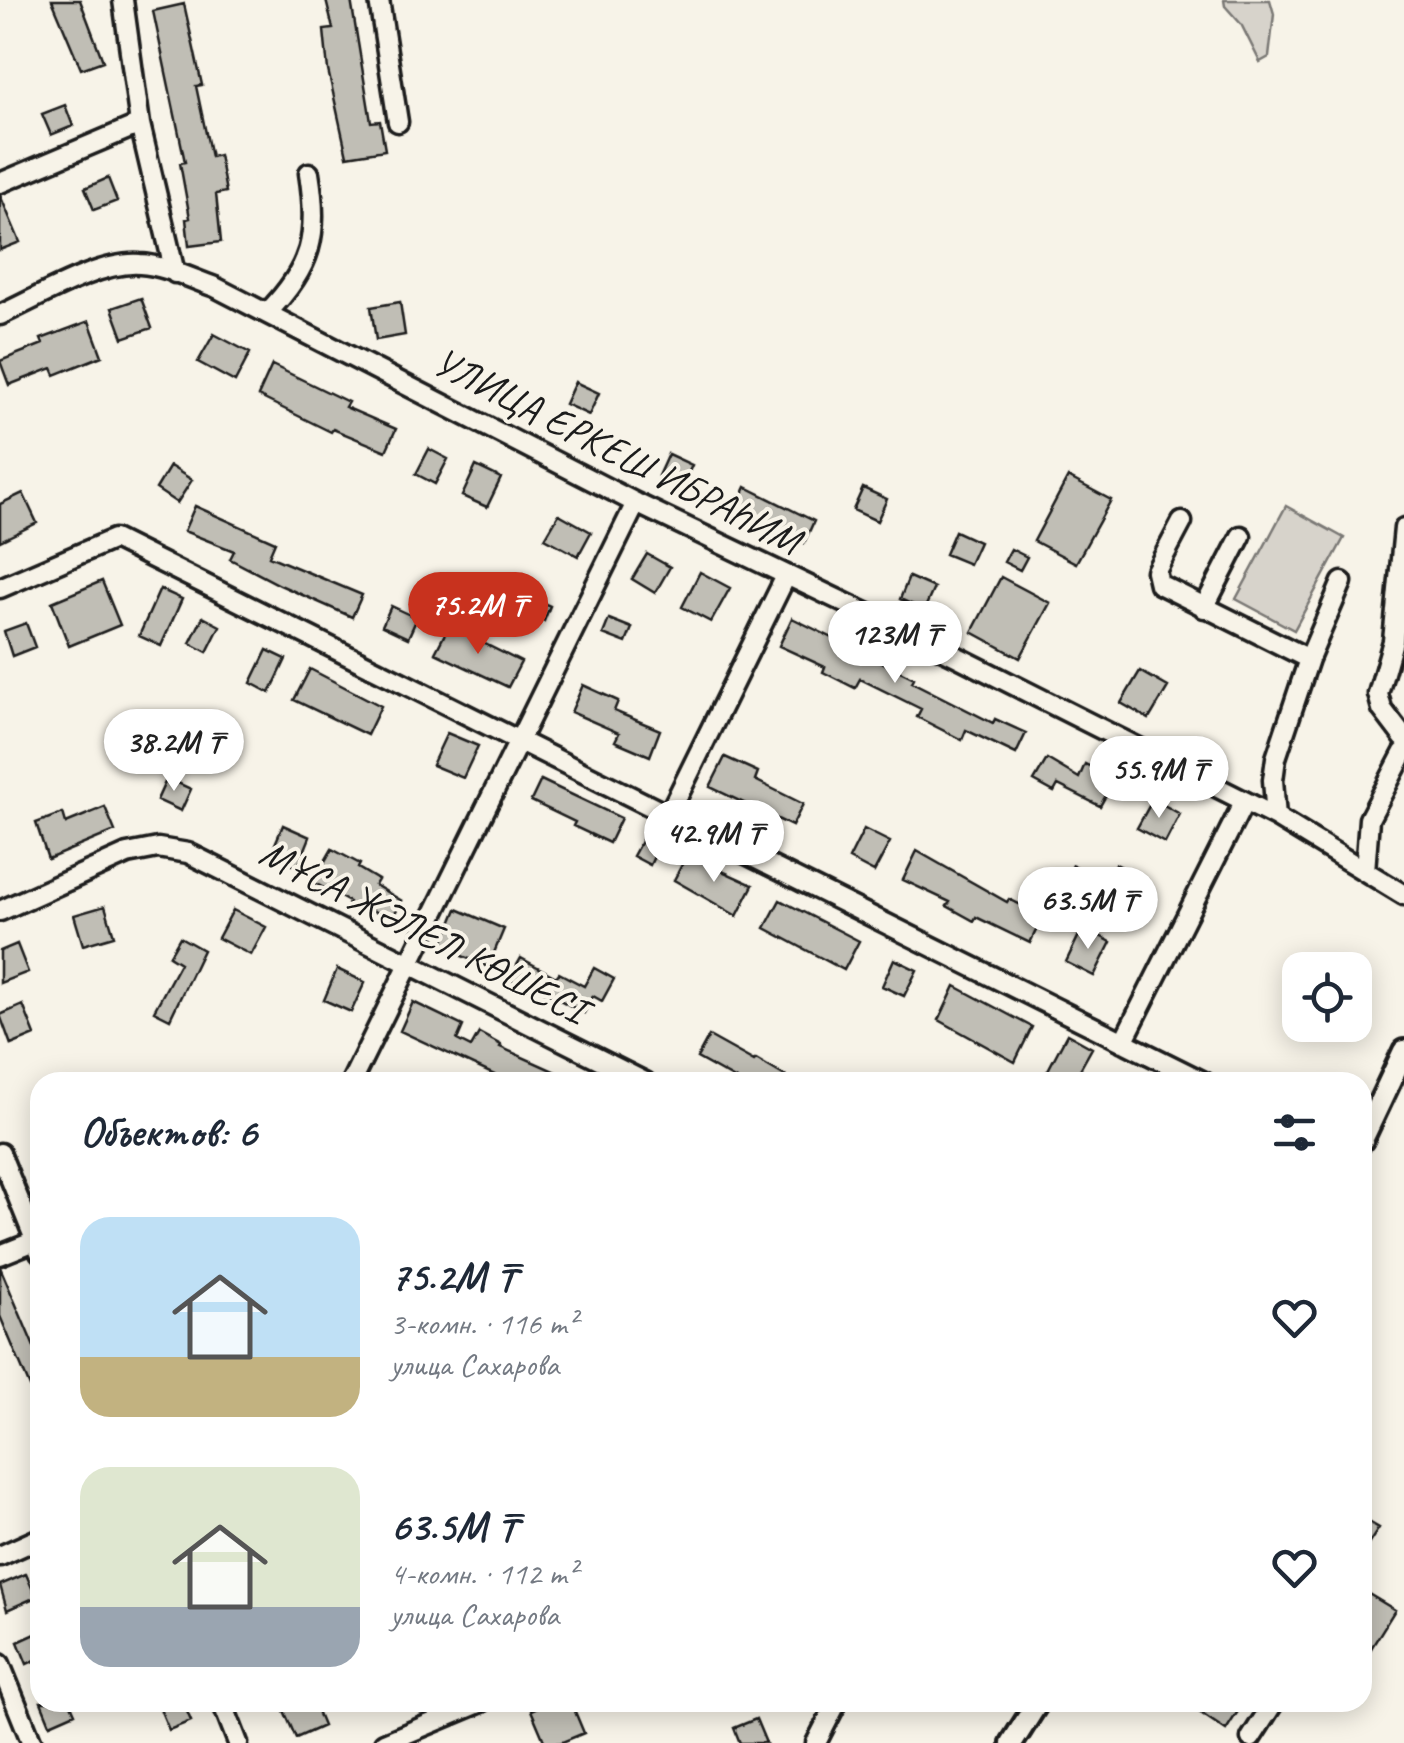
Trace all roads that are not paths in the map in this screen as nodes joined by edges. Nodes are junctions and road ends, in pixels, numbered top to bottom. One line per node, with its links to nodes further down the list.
1 (124, 0): 4 (street)
2 (379, 0): 3 (street)
3 (398, 122)
4 (140, 124): 6 (street); 7 (street)
5 (309, 173): 8 (street)
6 (0, 184)
7 (174, 273): 8 (street, УЛИЦА ЕРКЕШ ИБРАҺИМ); 9 (street, УЛИЦА ЕРКЕШ ИБРАҺИМ)
8 (267, 313): 10 (street, УЛИЦА ЕРКЕШ ИБРАҺИМ)
9 (0, 315)
10 (636, 504): 14 (street, УЛИЦА ЕРКЕШ ИБРАҺИМ); 20 (street)
11 (1182, 522): 17 (street)
12 (1404, 528): 19 (street)
13 (1240, 536): 17 (street)
14 (786, 576): 22 (street, УЛИЦА ЕРКЕШ ИБРАҺИМ); 23 (street)
15 (1342, 582): 18 (street)
16 (0, 588): 20 (street)
17 (1204, 608): 18 (street)
18 (1309, 659): 24 (street)
19 (1404, 738)
20 (518, 740): 23 (street); 28 (street)
21 (1404, 752): 25 (street)
22 (1244, 802): 24 (street, УЛИЦА ЕРКЕШ ИБРАҺИМ); 29 (street)
23 (668, 814): 29 (street)
24 (1276, 817): 25 (street, УЛИЦА ЕРКЕШ ИБРАҺИМ)
25 (1365, 871): 26 (street, УЛИЦА ЕРКЕШ ИБРАҺИМ)
26 (1404, 895)
27 (0, 910): 28 (street, МҰСА ЖӘЛЕЛ КӨШЕСІ)
28 (410, 964): 31 (street); 32 (street, МҰСА ЖӘЛЕЛ КӨШЕСІ)
29 (1122, 1042): 33 (street)
30 (1404, 1051): 34 (main road)
31 (357, 1072)
32 (625, 1072)
33 (1184, 1072)
34 (1372, 1119)
35 (0, 1153): 36 (street)
36 (30, 1225)
37 (30, 1246): 38 (street)
38 (0, 1255)
39 (30, 1542): 40 (street)
40 (0, 1556)
41 (0, 1664): 48 (street)
42 (226, 1712): 49 (street)
43 (458, 1712): 50 (street)
44 (832, 1712): 51 (street)
45 (1032, 1712): 52 (main road)
46 (1268, 1712): 47 (street)
47 (1251, 1738)
48 (32, 1743)
49 (238, 1743)
50 (384, 1743)
51 (816, 1743)
52 (1012, 1743)

